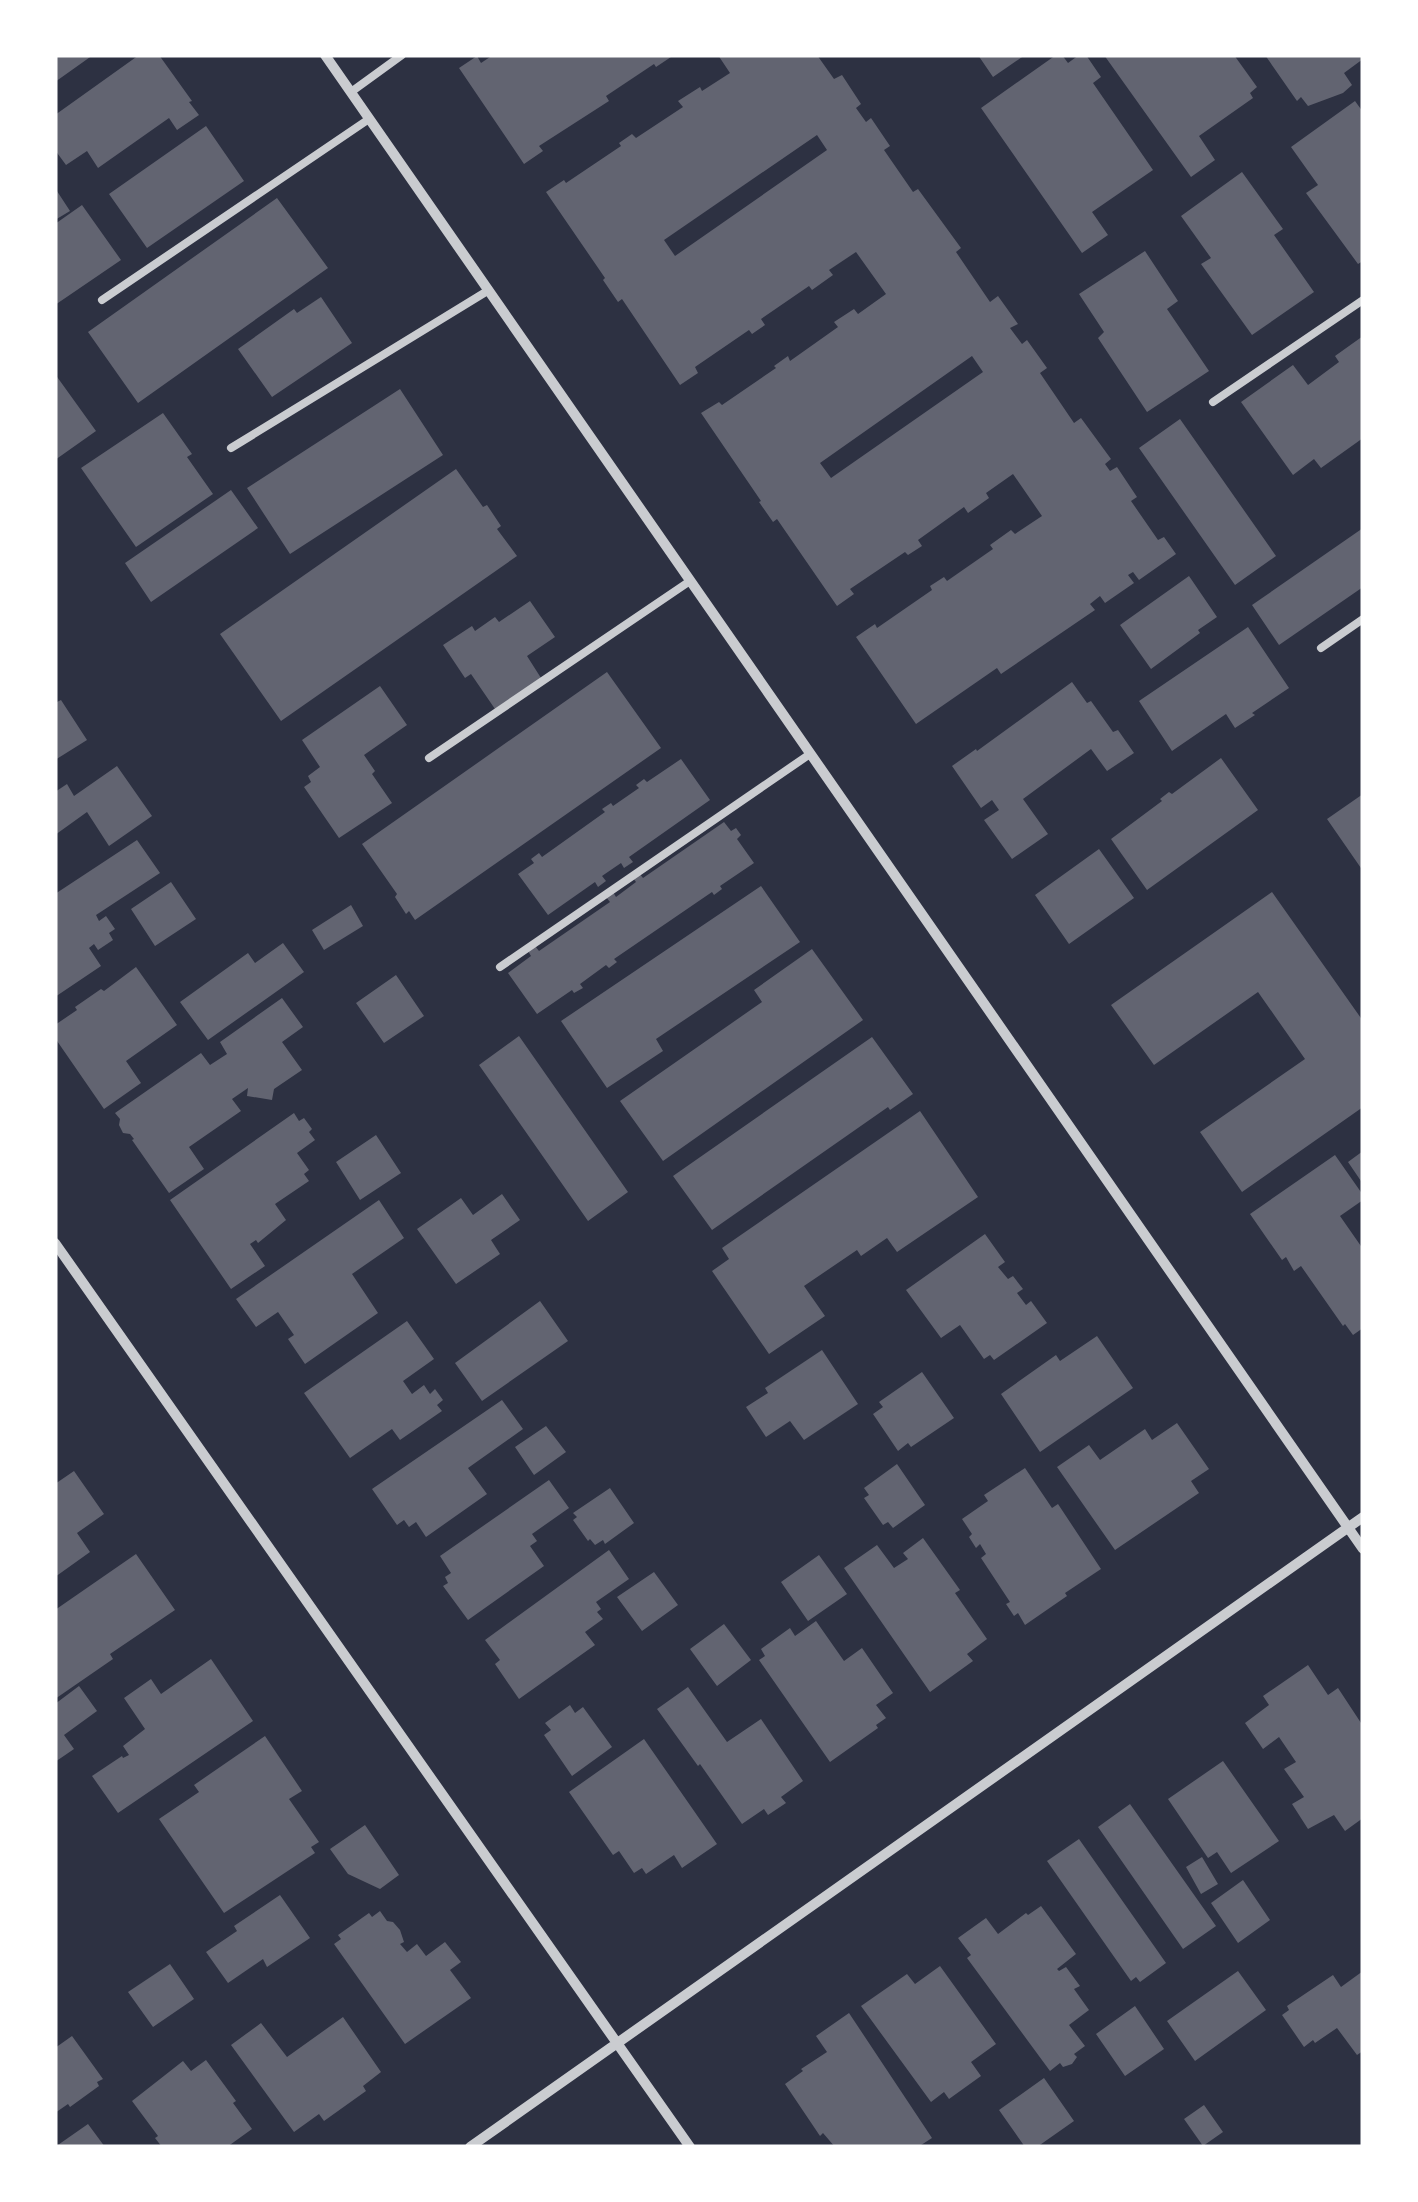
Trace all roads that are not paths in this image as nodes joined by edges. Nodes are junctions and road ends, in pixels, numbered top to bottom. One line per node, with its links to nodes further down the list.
1 (325, 55): 3 (street)
2 (402, 55): 3 (lane)
3 (350, 92): 4 (street)
4 (369, 118): 5 (street); 6 (lane)
5 (489, 290): 9 (lane); 10 (street)
6 (102, 300)
7 (1363, 300): 8 (lane)
8 (1214, 402)
9 (230, 448)
10 (690, 581): 13 (street); 14 (lane)
11 (1363, 619): 12 (lane)
12 (1320, 648)
13 (810, 754): 15 (lane); 18 (street)
14 (429, 758)
15 (500, 966)
16 (55, 1243): 20 (street)
17 (1363, 1517): 18 (street)
18 (1348, 1527): 19 (street); 20 (street)
19 (1363, 1548)
20 (618, 2044): 21 (street); 22 (street)
21 (470, 2147)
22 (690, 2147)

